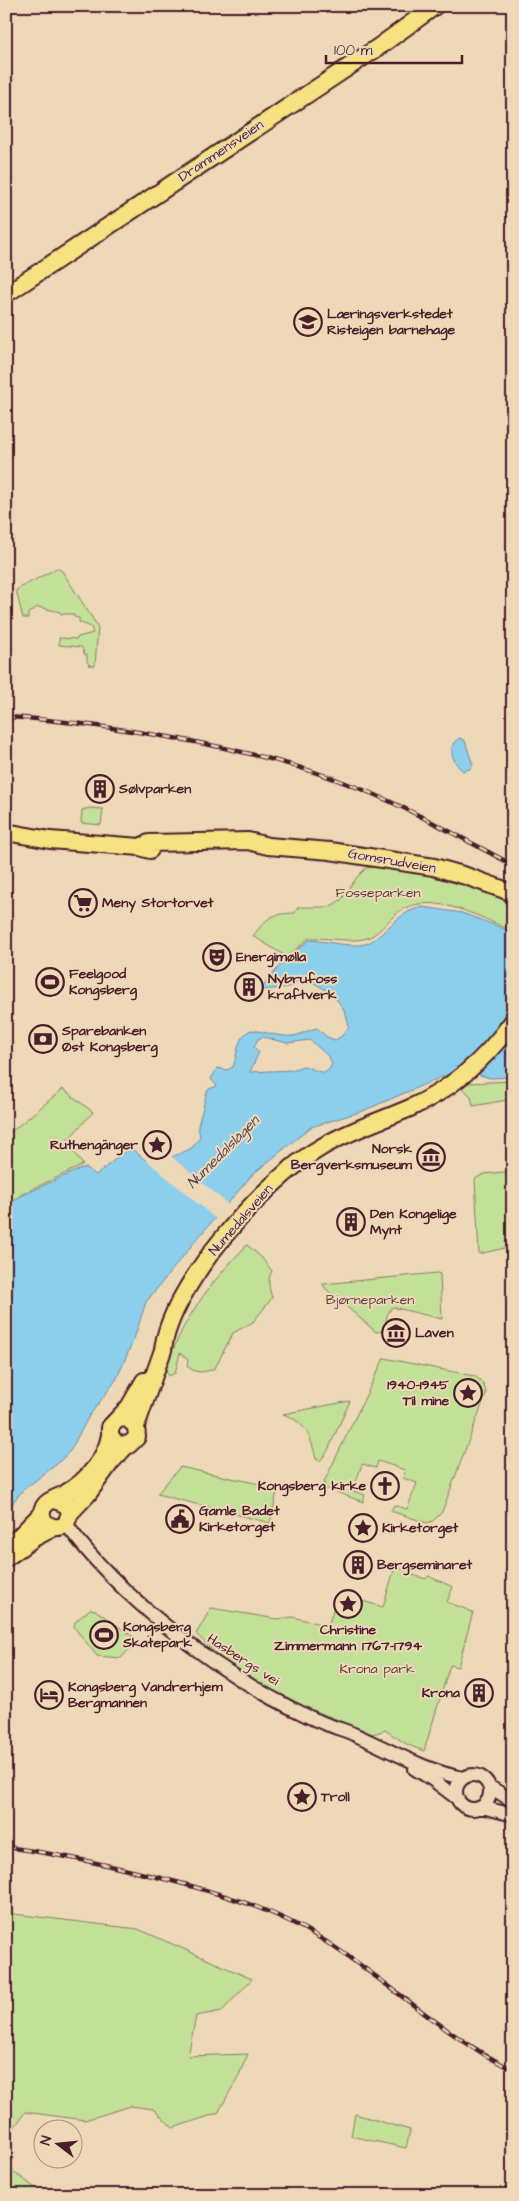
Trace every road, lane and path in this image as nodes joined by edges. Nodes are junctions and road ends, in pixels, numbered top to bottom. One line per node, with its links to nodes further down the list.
1 (435, 6): 2 (main road, Drammensveien)
2 (6, 294)
3 (6, 832): 4 (main road, Gomsrudveien)
4 (513, 893)
5 (513, 1021): 6 (main road, Numedalsveien)
6 (164, 1338): 7 (main road, Numedalsveien); 8 (main road, Numedalsveien)
7 (118, 1419): 8 (main road); 9 (main road)
8 (136, 1426): 10 (main road)
9 (110, 1435): 10 (main road); 11 (main road)
10 (126, 1446): 13 (main road)
11 (55, 1500): 12 (main road); 13 (main road)
12 (42, 1513): 13 (main road); 14 (main road)
13 (63, 1521): 15 (main road); 16 (street, Hasbergs vei)
14 (6, 1549)
15 (6, 1558)
16 (328, 1725): 17 (street, Hasbergs vei); 19 (street, Hasbergs vei)
17 (463, 1778): 18 (street, Hasbergs vei); 19 (street)
18 (490, 1787): 20 (street, Hasbergs vei); 21 (street)
19 (458, 1799): 21 (street, Hasbergs vei)
20 (513, 1801)
21 (482, 1807): 22 (street, Hasbergs vei)
22 (513, 1814)

